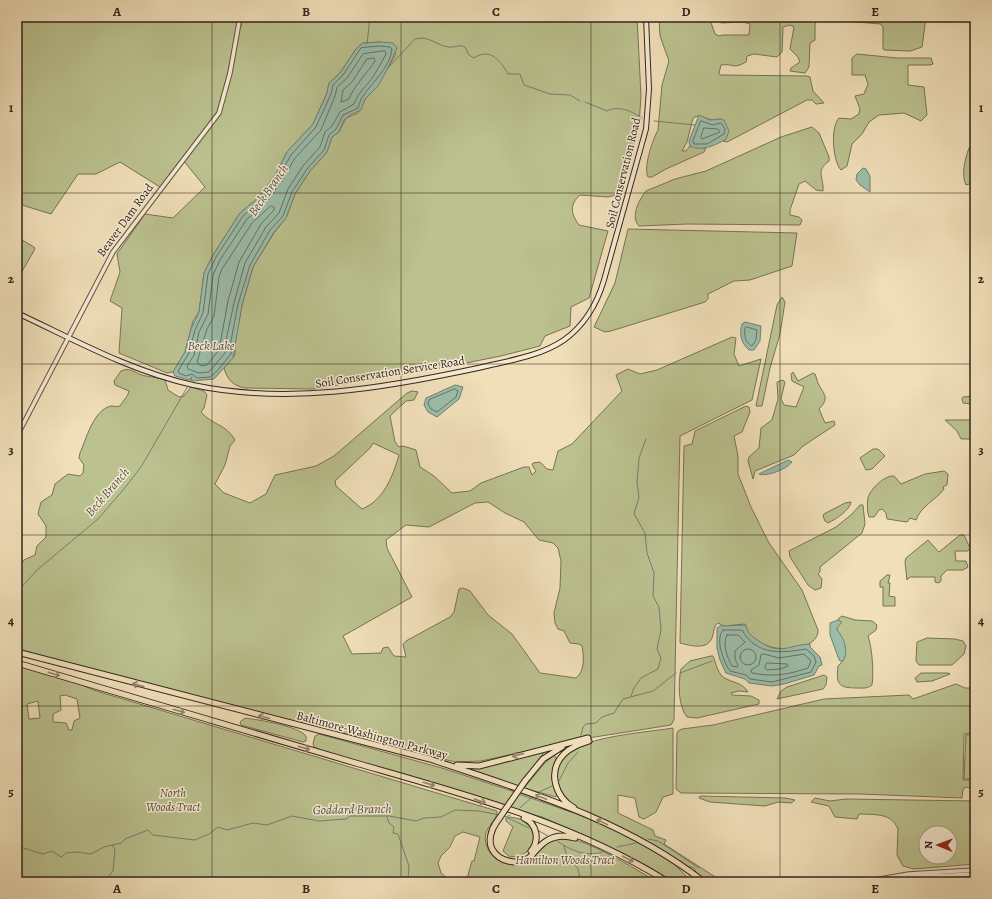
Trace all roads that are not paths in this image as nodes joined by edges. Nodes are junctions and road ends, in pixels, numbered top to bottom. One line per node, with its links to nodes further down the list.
1 (240, 17): 5 (street, Beaver Dam Road)
2 (646, 17): 4 (main road, Soil Conservation Road)
3 (17, 313): 5 (main road, Soil Conservation Service Road)
4 (580, 326): 5 (main road, Soil Conservation Service Road)
5 (69, 338): 6 (street, Beaver Dam Road)
6 (17, 436)
7 (17, 652): 10 (highway, Baltimore-Washington Parkway, one-way to 7)
8 (17, 663): 11 (highway, one-way to 11)
9 (589, 740): 10 (highway, one-way to 10); 12 (highway); 13 (highway, bridge)
10 (430, 760): 12 (highway, Baltimore-Washington Parkway, one-way to 10)
11 (511, 811): 13 (highway); 14 (highway)
12 (591, 816): 18 (highway, Baltimore-Washington Parkway, one-way to 12)
13 (490, 835): 14 (highway)
14 (584, 839): 17 (highway, one-way to 17)
15 (975, 870): 19 (street)
16 (975, 874): 20 (street)
17 (668, 882)
18 (704, 882)
19 (863, 882)
20 (880, 882)

